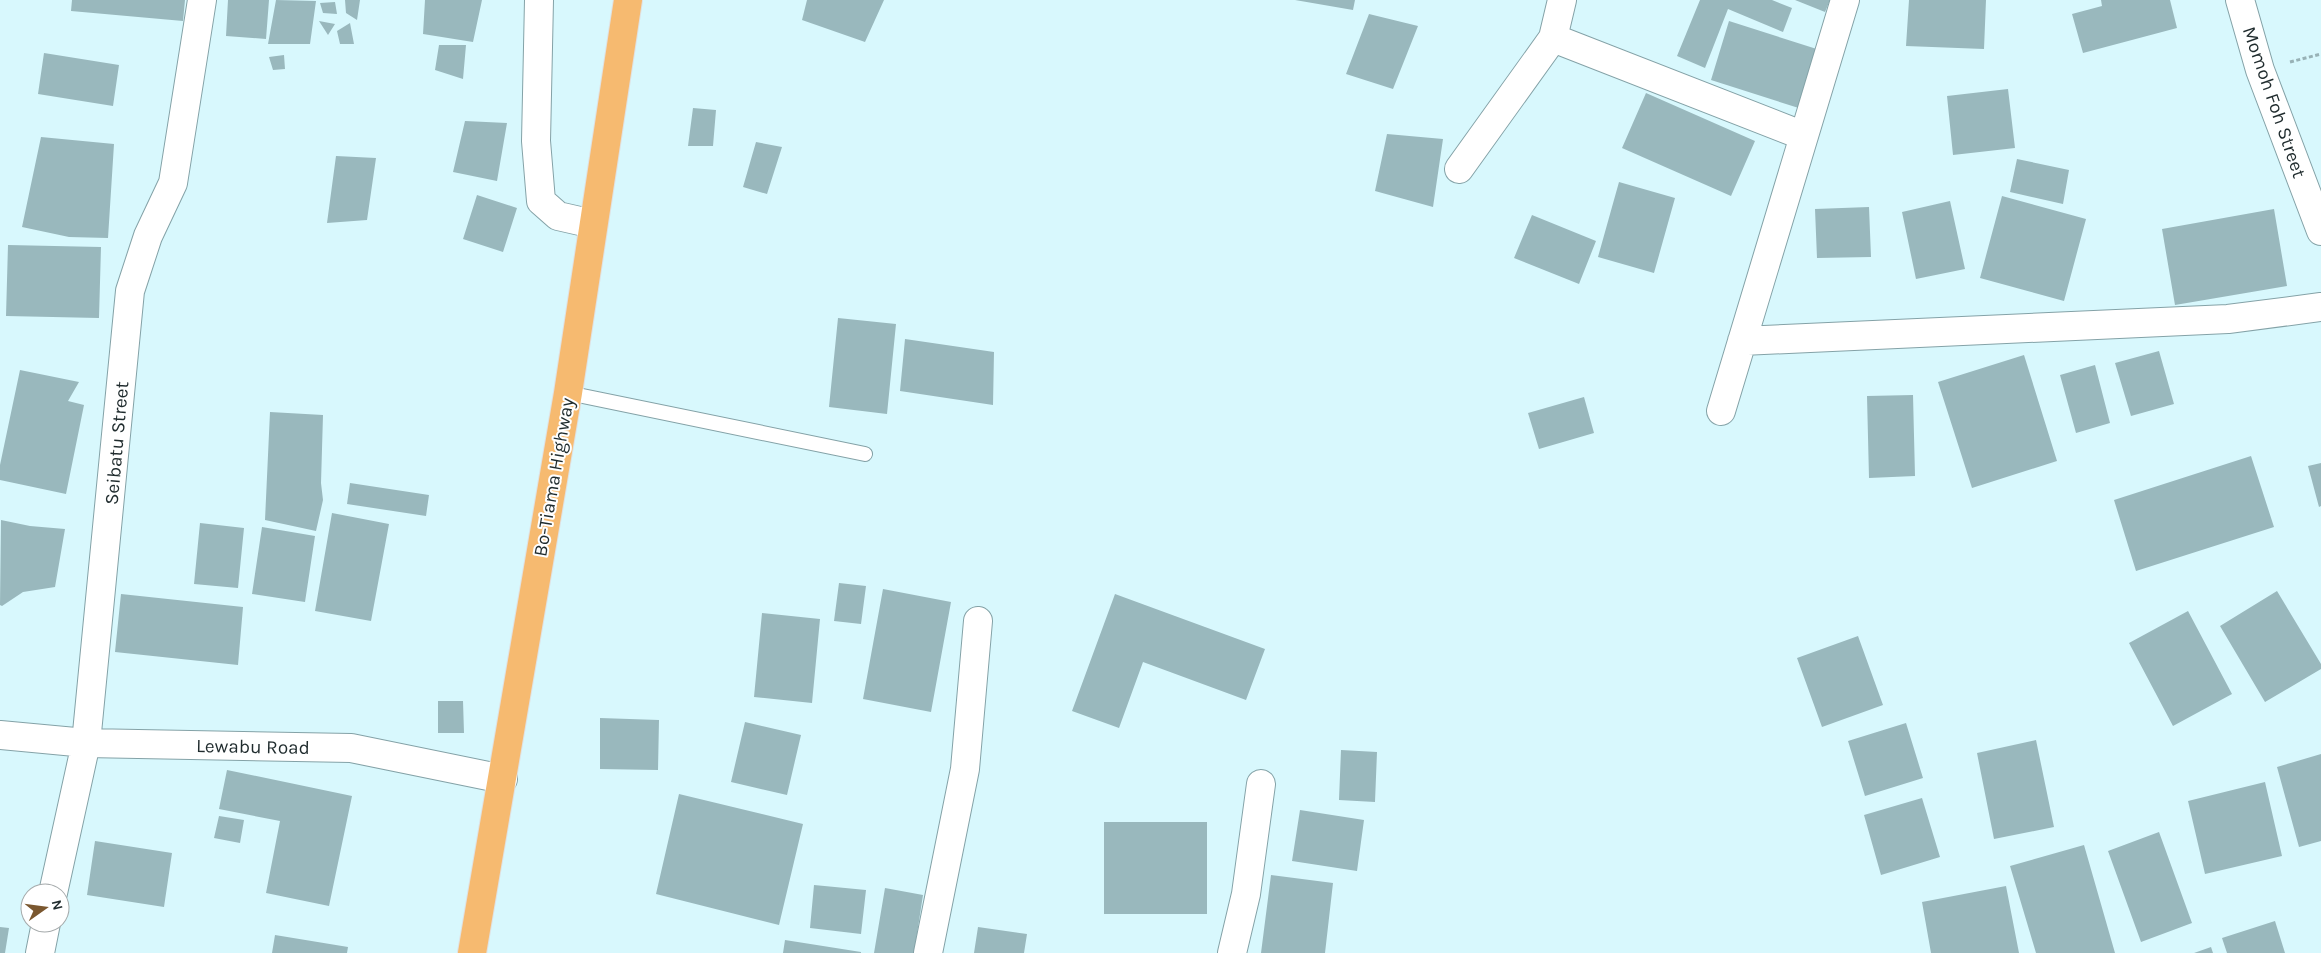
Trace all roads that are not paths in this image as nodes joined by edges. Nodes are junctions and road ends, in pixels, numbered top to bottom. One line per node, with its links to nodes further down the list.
1 (202, 0): 19 (street, Seibatu Street)
2 (539, 0): 10 (street)
3 (628, 0): 10 (highway, Bo-Tiama Highway)
4 (1562, 0): 7 (street)
5 (1844, 0): 8 (street)
6 (2240, 0): 11 (street, Momoh Foh Street)
7 (1554, 38): 8 (street); 9 (street)
8 (1804, 136): 13 (street)
9 (1459, 169)
10 (593, 224): 14 (highway, Bo-Tiama Highway)
11 (2321, 231)
12 (2321, 307): 13 (street)
13 (1742, 341): 15 (street)
14 (568, 393): 16 (lane); 20 (highway, Bo-Tiama Highway)
15 (1721, 411)
16 (865, 454)
17 (978, 621): 26 (street)
18 (0, 736): 19 (street, Lewabu Road)
19 (86, 743): 20 (street, Lewabu Road); 22 (street, Seibatu Street)
20 (503, 779): 25 (highway, Bo-Tiama Highway)
21 (1261, 784): 27 (street)
22 (55, 883)
23 (44, 933): 24 (street)
24 (40, 953)
25 (472, 953)
26 (928, 953)
27 (1232, 953)

